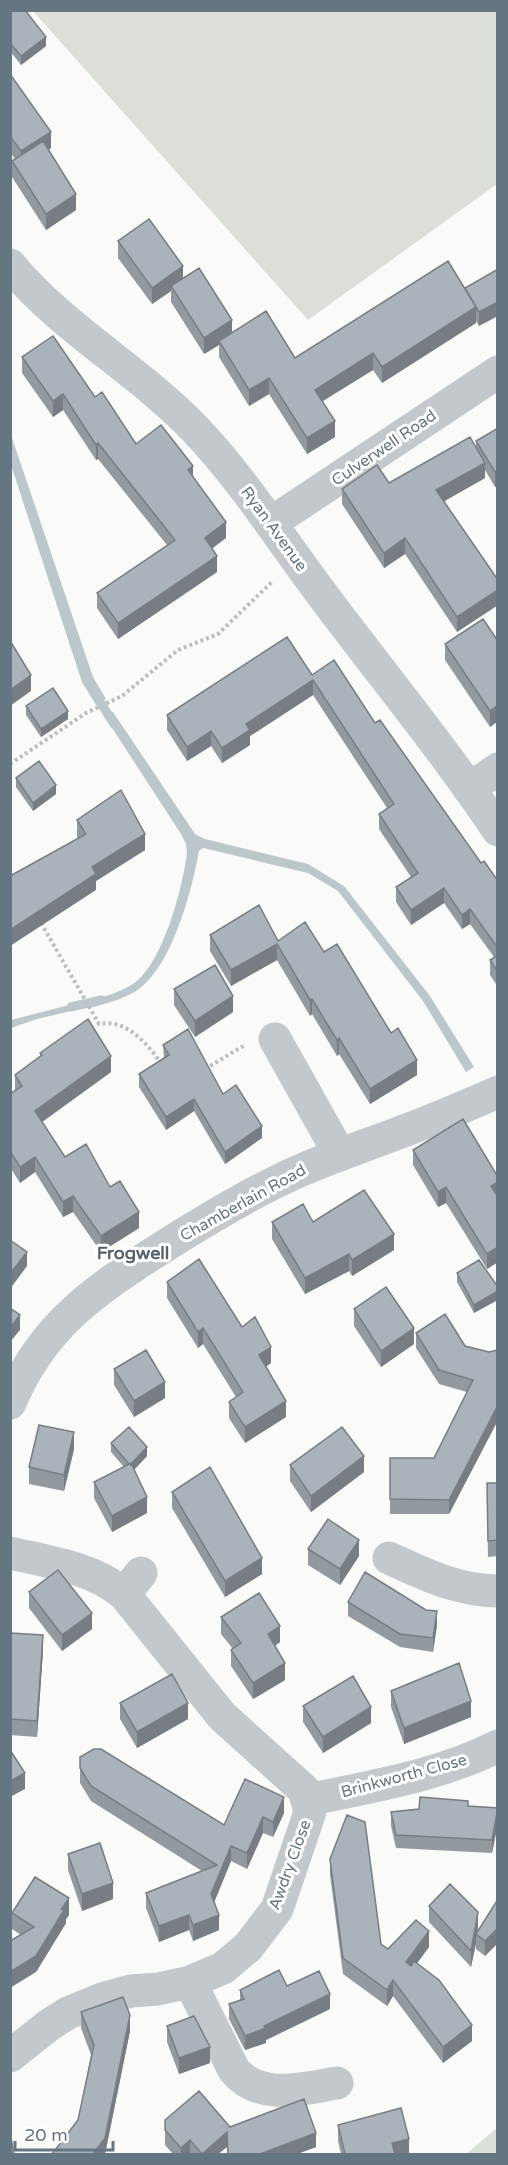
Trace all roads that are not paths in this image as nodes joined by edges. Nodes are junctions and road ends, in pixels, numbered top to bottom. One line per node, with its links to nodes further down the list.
1 (10, 265): 3 (street, Ryan Avenue)
2 (498, 372): 3 (street, Culverwell Road)
3 (271, 524): 5 (street, Ryan Avenue)
4 (498, 769): 5 (street)
5 (469, 789): 6 (street, Ryan Avenue)
6 (498, 830)
7 (275, 1039): 9 (street)
8 (498, 1092): 9 (street, Chamberlain Road)
9 (340, 1155): 10 (street, Chamberlain Road)
10 (10, 1403)
11 (10, 1553): 15 (street, Awdry Close)
12 (412, 1559): 13 (street)
13 (498, 1591)
14 (498, 1746): 15 (street, Brinkworth Close)
15 (308, 1800): 16 (street, Awdry Close)
16 (190, 1982): 17 (street, Awdry Close); 18 (street)
17 (10, 2056)
18 (337, 2083)

